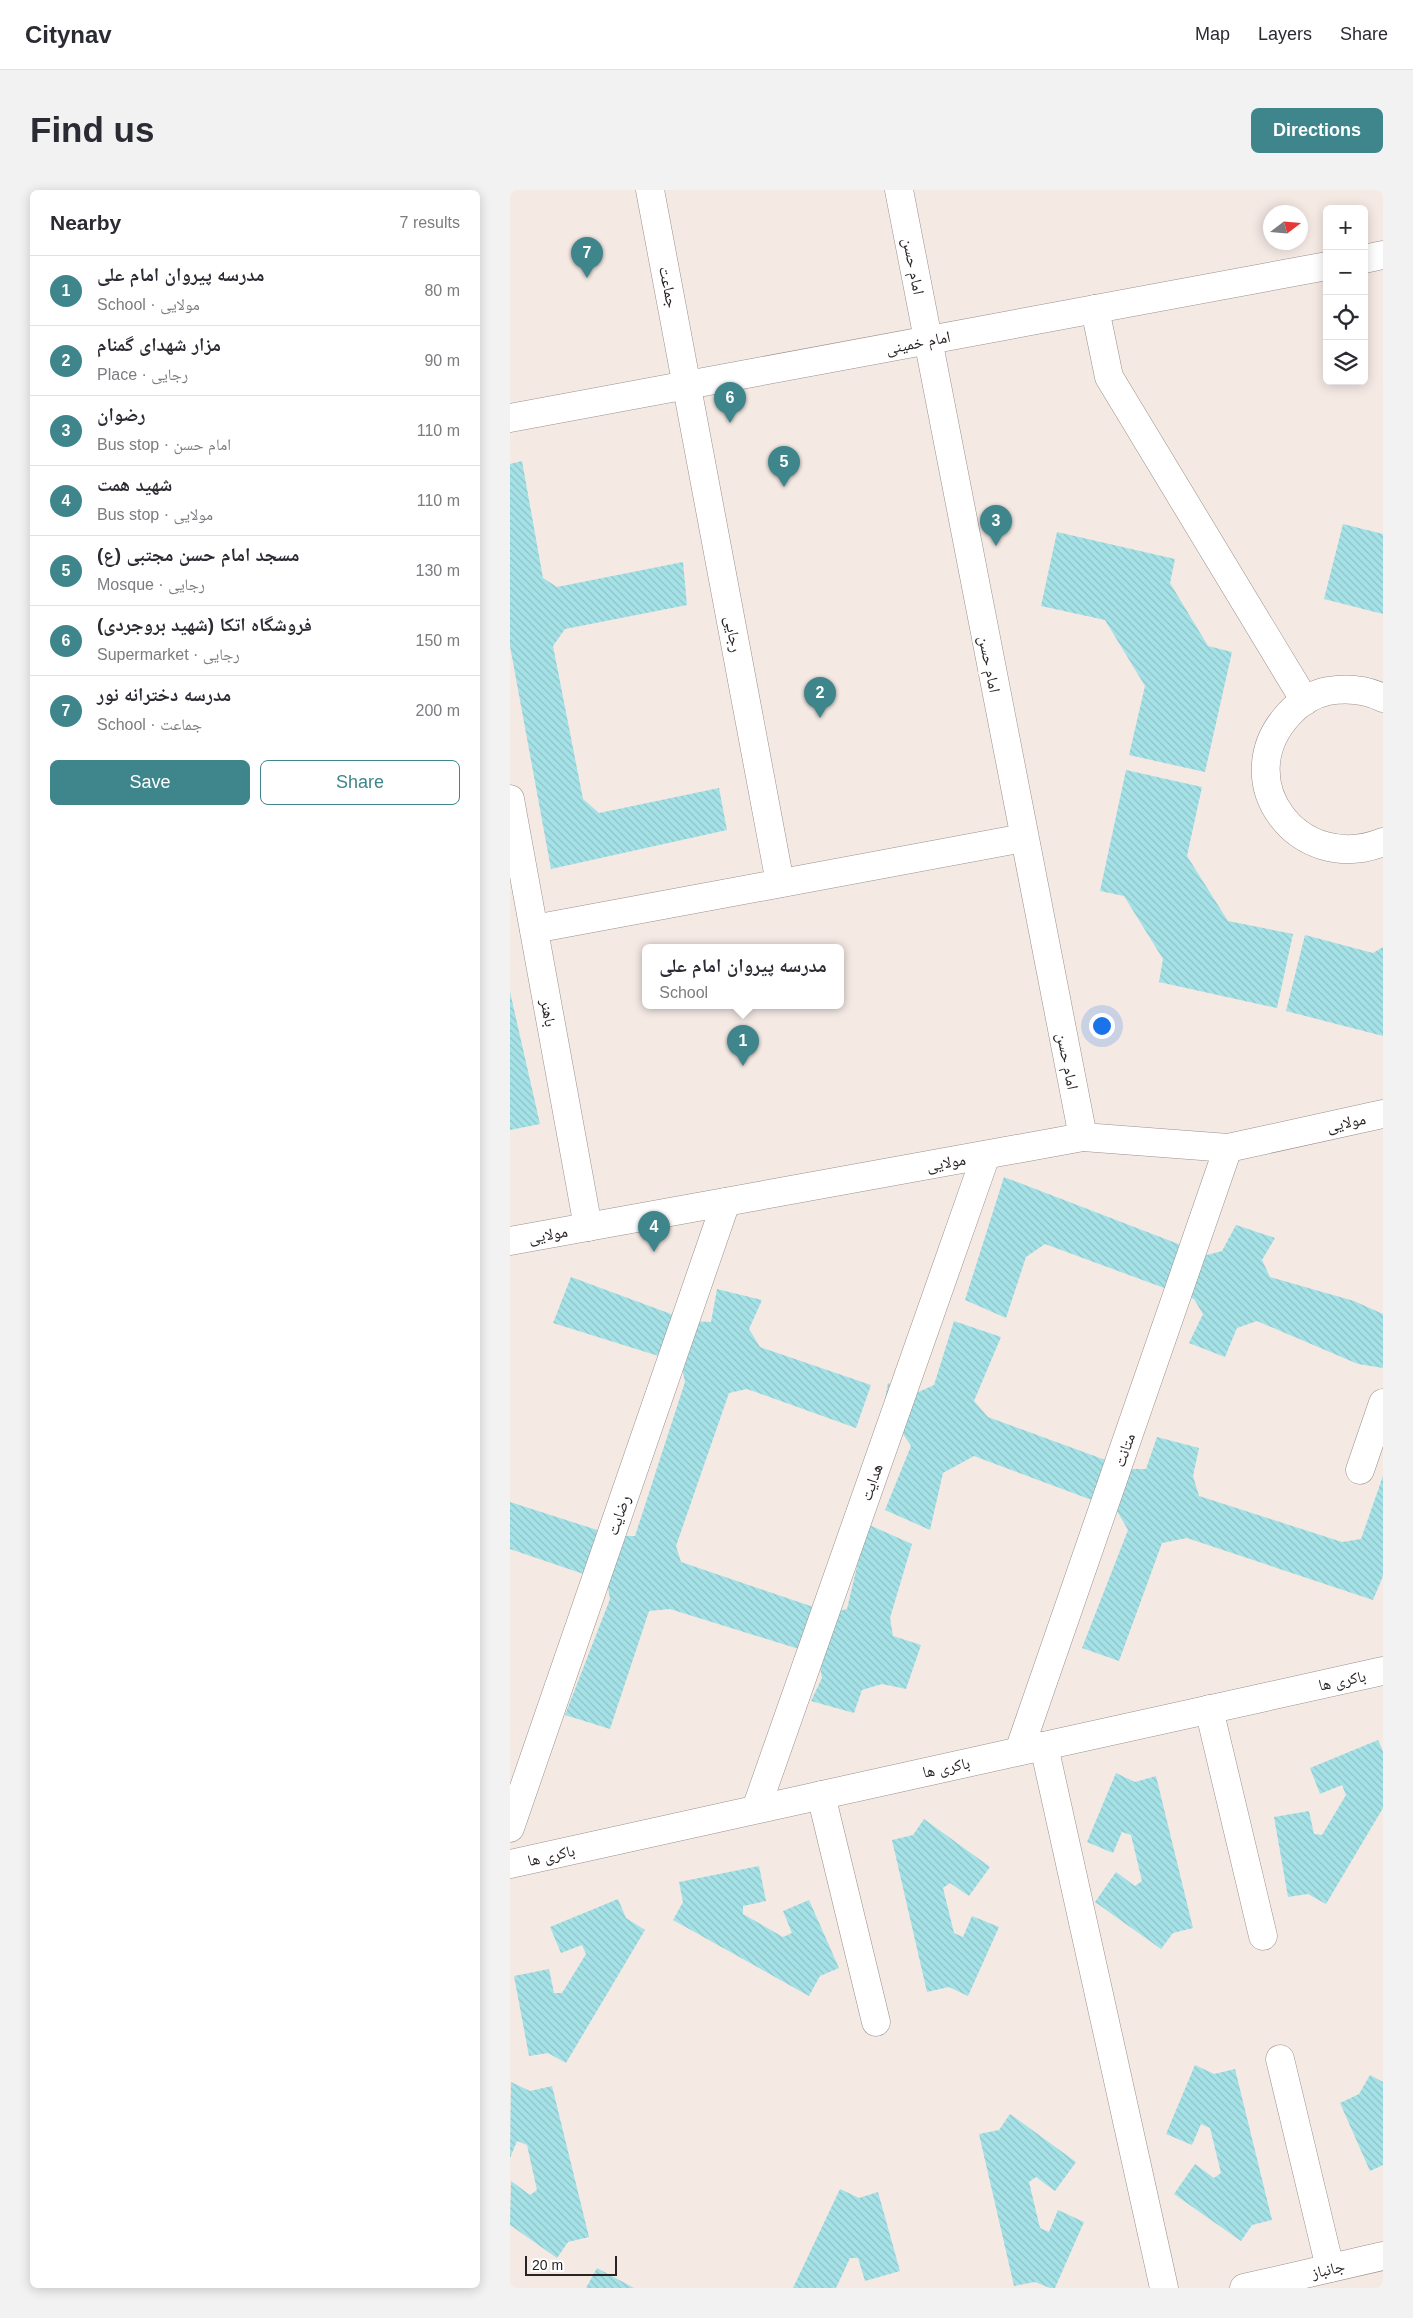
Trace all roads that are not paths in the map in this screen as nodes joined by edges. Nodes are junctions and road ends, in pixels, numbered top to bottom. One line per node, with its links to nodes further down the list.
1 (650, 190): 8 (street, جماعت)
2 (899, 190): 7 (street, امام حسن)
3 (1383, 255): 4 (street)
4 (1368, 258)
5 (1323, 267): 6 (street, امام خمینی)
6 (1096, 309): 7 (street, امام خمینی); 11 (street)
7 (928, 340): 8 (street, امام خمینی); 13 (street, امام حسن)
8 (688, 385): 9 (street, امام خمینی); 15 (street, رجایی)
9 (510, 418)
10 (1383, 698): 11 (street)
11 (1304, 701): 14 (street)
12 (510, 799): 16 (street, باهنر)
13 (1024, 838): 15 (street); 18 (street, امام حسن)
14 (1383, 842)
15 (780, 883): 16 (street)
16 (534, 929): 22 (street, باهنر)
17 (1383, 1114): 19 (street, مولايی)
18 (1083, 1137): 19 (street, مولايی); 20 (street, مولايی)
19 (1228, 1148): 28 (street, متانت)
20 (986, 1155): 21 (street, مولايی); 30 (street, هدایت)
21 (726, 1202): 22 (street, مولايی); 31 (street, رضایت)
22 (588, 1226): 23 (street, مولايی)
23 (510, 1241)
24 (1383, 1403): 25 (street)
25 (1360, 1470)
26 (1383, 1671): 27 (street, باکری ها)
27 (1208, 1710): 28 (street, باکری ها); 33 (street)
28 (1032, 1748): 29 (street, باکری ها); 38 (street)
29 (821, 1795): 30 (street, باکری ها); 34 (street)
30 (756, 1809): 32 (street, باکری ها)
31 (510, 1828)
32 (510, 1864)
33 (1263, 1936)
34 (876, 2022)
35 (1280, 2059): 37 (street)
36 (1383, 2256): 37 (street, جانباز)
37 (1330, 2268): 39 (street, جانباز)
38 (1164, 2288)
39 (1244, 2288)

